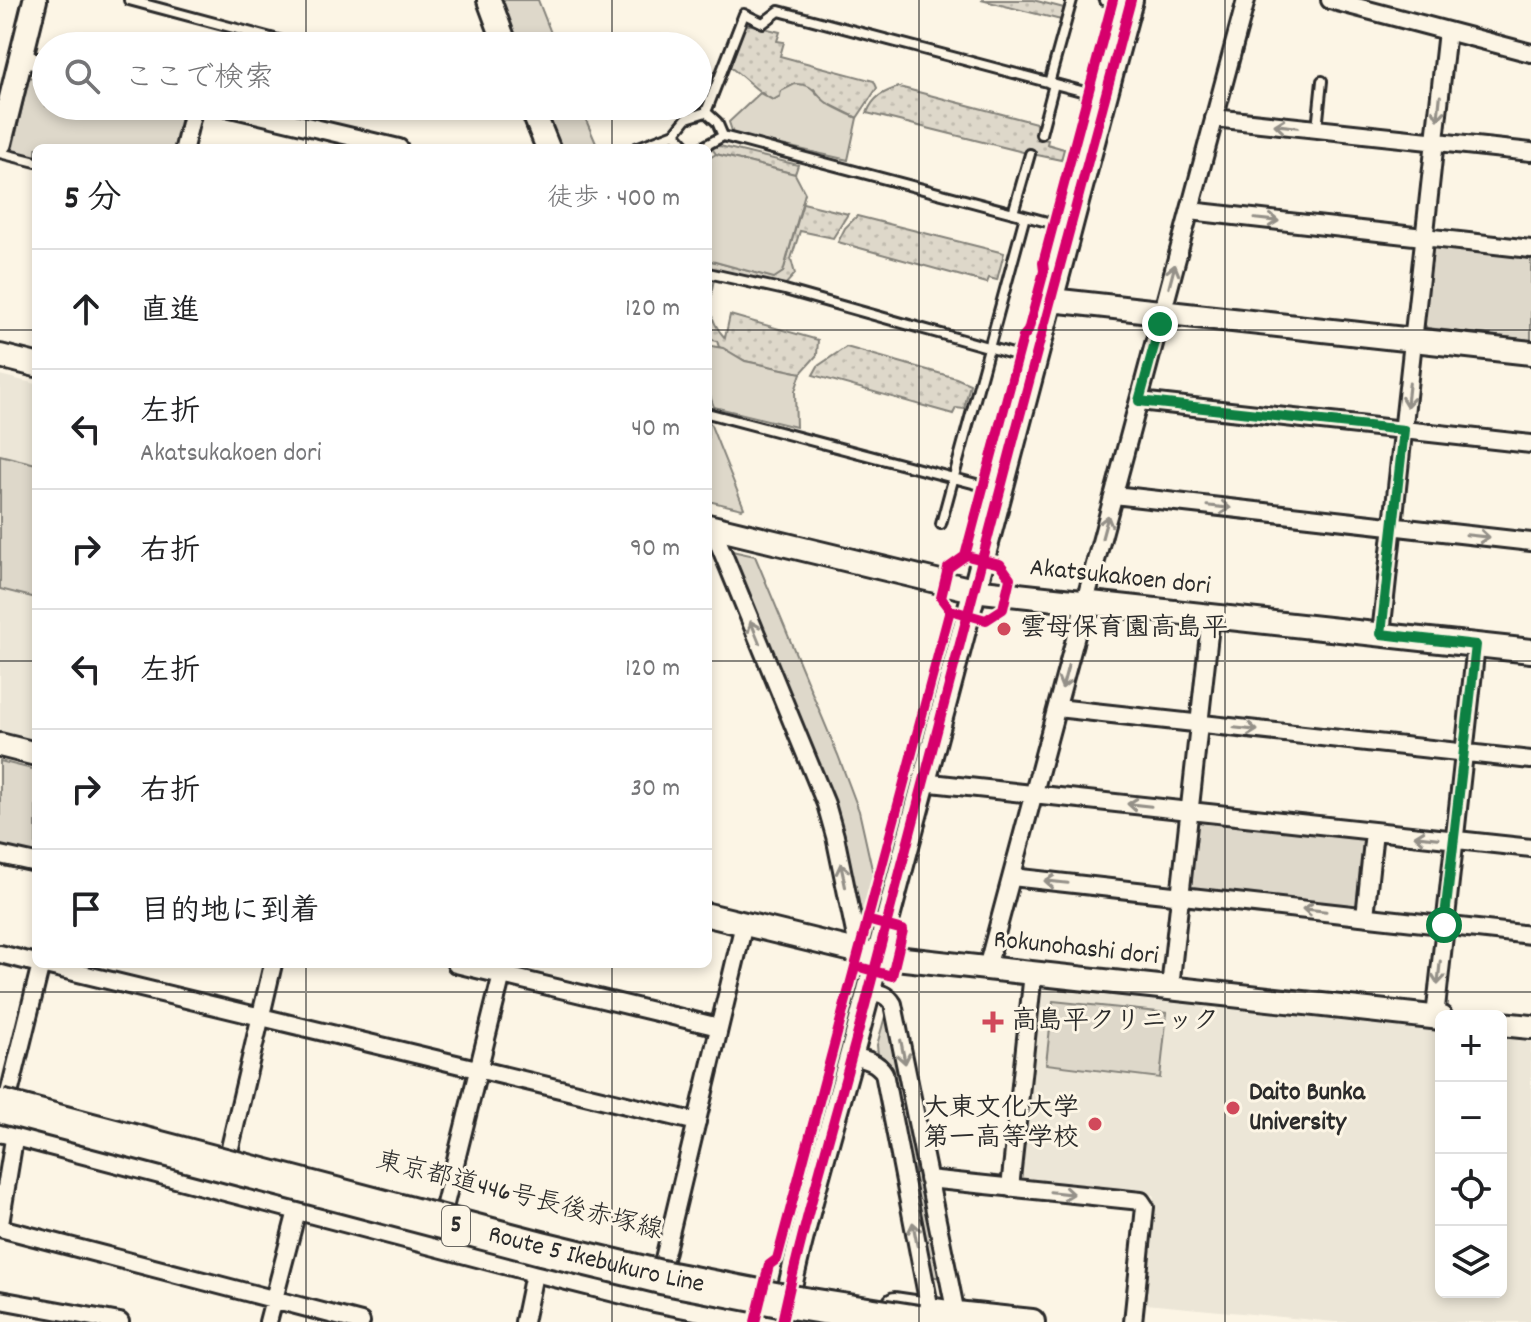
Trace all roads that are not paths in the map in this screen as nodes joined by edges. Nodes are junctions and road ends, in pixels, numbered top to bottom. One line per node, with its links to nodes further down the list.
1 (35, 0): 13 (street)
2 (129, 0): 10 (lane)
3 (489, 0): 11 (street)
4 (1072, 0): 16 (lane)
5 (1104, 0): 8 (lane)
6 (1246, 0): 21 (street)
7 (1335, 1): 9 (street)
8 (1130, 3): 18 (street)
9 (1447, 31): 12 (street); 30 (street, one-way to 30)
10 (249, 32)
11 (501, 32)
12 (1531, 53)
13 (21, 58): 14 (street); 19 (street)
14 (32, 61)
15 (1322, 81): 26 (lane)
16 (1051, 83): 17 (lane); 18 (lane); 28 (lane)
17 (712, 97)
18 (1105, 98): 45 (street)
19 (4, 113): 31 (street)
20 (712, 117): 29 (lane)
21 (1214, 118): 26 (street, one-way to 21); 42 (street)
22 (191, 120): 32 (street)
23 (281, 120): 33 (street)
24 (537, 120): 34 (street)
25 (685, 120): 27 (lane)
26 (1317, 129): 30 (street)
27 (675, 133): 35 (lane); 36 (lane)
28 (1041, 134)
29 (723, 136): 37 (lane); 43 (lane)
30 (1435, 141): 38 (street); 46 (street)
31 (0, 143)
32 (185, 144)
33 (382, 144)
34 (546, 144)
35 (646, 144)
36 (685, 144)
37 (708, 144)
38 (1531, 152)
39 (0, 153): 41 (lane)
40 (1030, 154): 43 (lane)
41 (32, 161)
42 (1190, 211): 46 (street, one-way to 46); 50 (street, one-way to 42)
43 (1013, 213): 44 (lane)
44 (1025, 216): 45 (lane); 52 (lane)
45 (1070, 228): 49 (street)
46 (1424, 237): 47 (street); 51 (street)
47 (1531, 249)
48 (712, 274): 52 (lane)
49 (1051, 300): 50 (street); 55 (street)
50 (1162, 313): 51 (street); 57 (street)
51 (1414, 340): 53 (street); 59 (street, one-way to 59)
52 (989, 347): 55 (lane); 61 (lane)
53 (1531, 353)
54 (0, 356): 56 (street)
55 (1035, 360): 62 (street)
56 (32, 364)
57 (1139, 401): 59 (street); 63 (street)
58 (712, 414): 61 (lane)
59 (1404, 430): 60 (street); 66 (street)
60 (1531, 444)
61 (953, 478): 62 (lane); 64 (lane)
62 (1000, 490): 69 (street)
63 (1114, 495): 66 (street, one-way to 66); 70 (street, one-way to 63)
64 (941, 524)
65 (712, 526): 69 (street, Akatsukakoen dori)
66 (1393, 527): 68 (street, one-way to 68); 72 (street)
67 (712, 531): 97 (street, one-way to 67)
68 (1531, 542)
69 (973, 590): 70 (street, Akatsukakoen dori); 81 (street)
70 (1085, 602): 71 (street, Akatsukakoen dori); 75 (street, one-way to 75)
71 (1211, 616): 72 (street, Akatsukakoen dori); 76 (street)
72 (1381, 634): 73 (street, Akatsukakoen dori)
73 (1476, 645): 74 (street, Akatsukakoen dori); 79 (street)
74 (1531, 651)
75 (1057, 708): 76 (street); 82 (street)
76 (1200, 724): 79 (street, one-way to 79); 83 (street)
77 (0, 745): 78 (street)
78 (32, 753)
79 (1463, 753): 80 (street); 85 (street)
80 (1531, 760)
81 (922, 782): 82 (street); 97 (street)
82 (1034, 794): 83 (street, one-way to 82); 89 (street)
83 (1190, 811): 84 (street); 90 (street)
84 (1374, 832): 85 (street, one-way to 84); 92 (street)
85 (1454, 840): 86 (street); 94 (street)
86 (1531, 848)
87 (0, 855): 88 (street)
88 (32, 862)
89 (1012, 877): 90 (street, one-way to 89); 102 (street)
90 (1180, 896): 92 (street, one-way to 90); 105 (street)
91 (712, 916): 93 (street, Rokunohashi dori)
92 (1365, 916): 94 (street)
93 (744, 924): 97 (street, Rokunohashi dori); 111 (street)
94 (1444, 925): 95 (street); 107 (street, one-way to 107)
95 (1531, 935)
96 (0, 954): 98 (street)
97 (868, 954): 102 (street, Rokunohashi dori); 106 (street)
98 (32, 962)
99 (38, 968): 115 (street)
100 (56, 968): 108 (street)
101 (272, 968): 108 (street)
102 (987, 968): 104 (street, Rokunohashi dori)
103 (503, 969): 111 (street); 114 (street)
104 (1033, 973): 105 (street, Rokunohashi dori); 119 (street)
105 (1170, 988): 109 (street, Rokunohashi dori)
106 (869, 991): 113 (street); 118 (street, one-way to 118)
107 (1438, 1010)
108 (261, 1017): 114 (street); 117 (street)
109 (1435, 1017)
110 (1507, 1025): 112 (street)
111 (719, 1027): 116 (street)
112 (1531, 1027)
113 (851, 1056): 125 (street); 129 (street, one-way to 113)
114 (479, 1069): 116 (street); 121 (street)
115 (4, 1112): 117 (main road, 東京都道446号長後赤塚線); 120 (main road); 122 (street); 129 (highway, Route 5 Ikebukuro Line / 5, bridge); 136 (highway, Route 5 Ikebukuro Line / 5)
116 (697, 1122): 123 (street)
117 (229, 1152): 121 (main road, 東京都道446号長後赤塚線)
118 (928, 1179): 119 (street); 128 (street)
119 (1010, 1188): 138 (street, one-way to 138)
120 (298, 1207): 124 (main road); 126 (street)
121 (444, 1208): 123 (main road, 東京都道446号長後赤塚線)
122 (0, 1226): 126 (street)
123 (663, 1263): 125 (main road, 東京都道446号長後赤塚線)
124 (535, 1269): 133 (street); 134 (main road)
125 (789, 1288): 129 (main road, 東京都道446号長後赤塚線); 135 (street)
126 (274, 1299): 131 (street); 132 (street)
127 (0, 1300): 130 (street)
128 (956, 1314): 129 (main road, 東京都道446号長後赤塚線); 137 (main road, 東京都道446号長後赤塚線)
129 (924, 1316)
130 (120, 1322)
131 (268, 1322)
132 (361, 1322)
133 (524, 1322)
134 (772, 1322)
135 (782, 1322)
136 (845, 1322)
137 (1032, 1322)
138 (1133, 1322)

